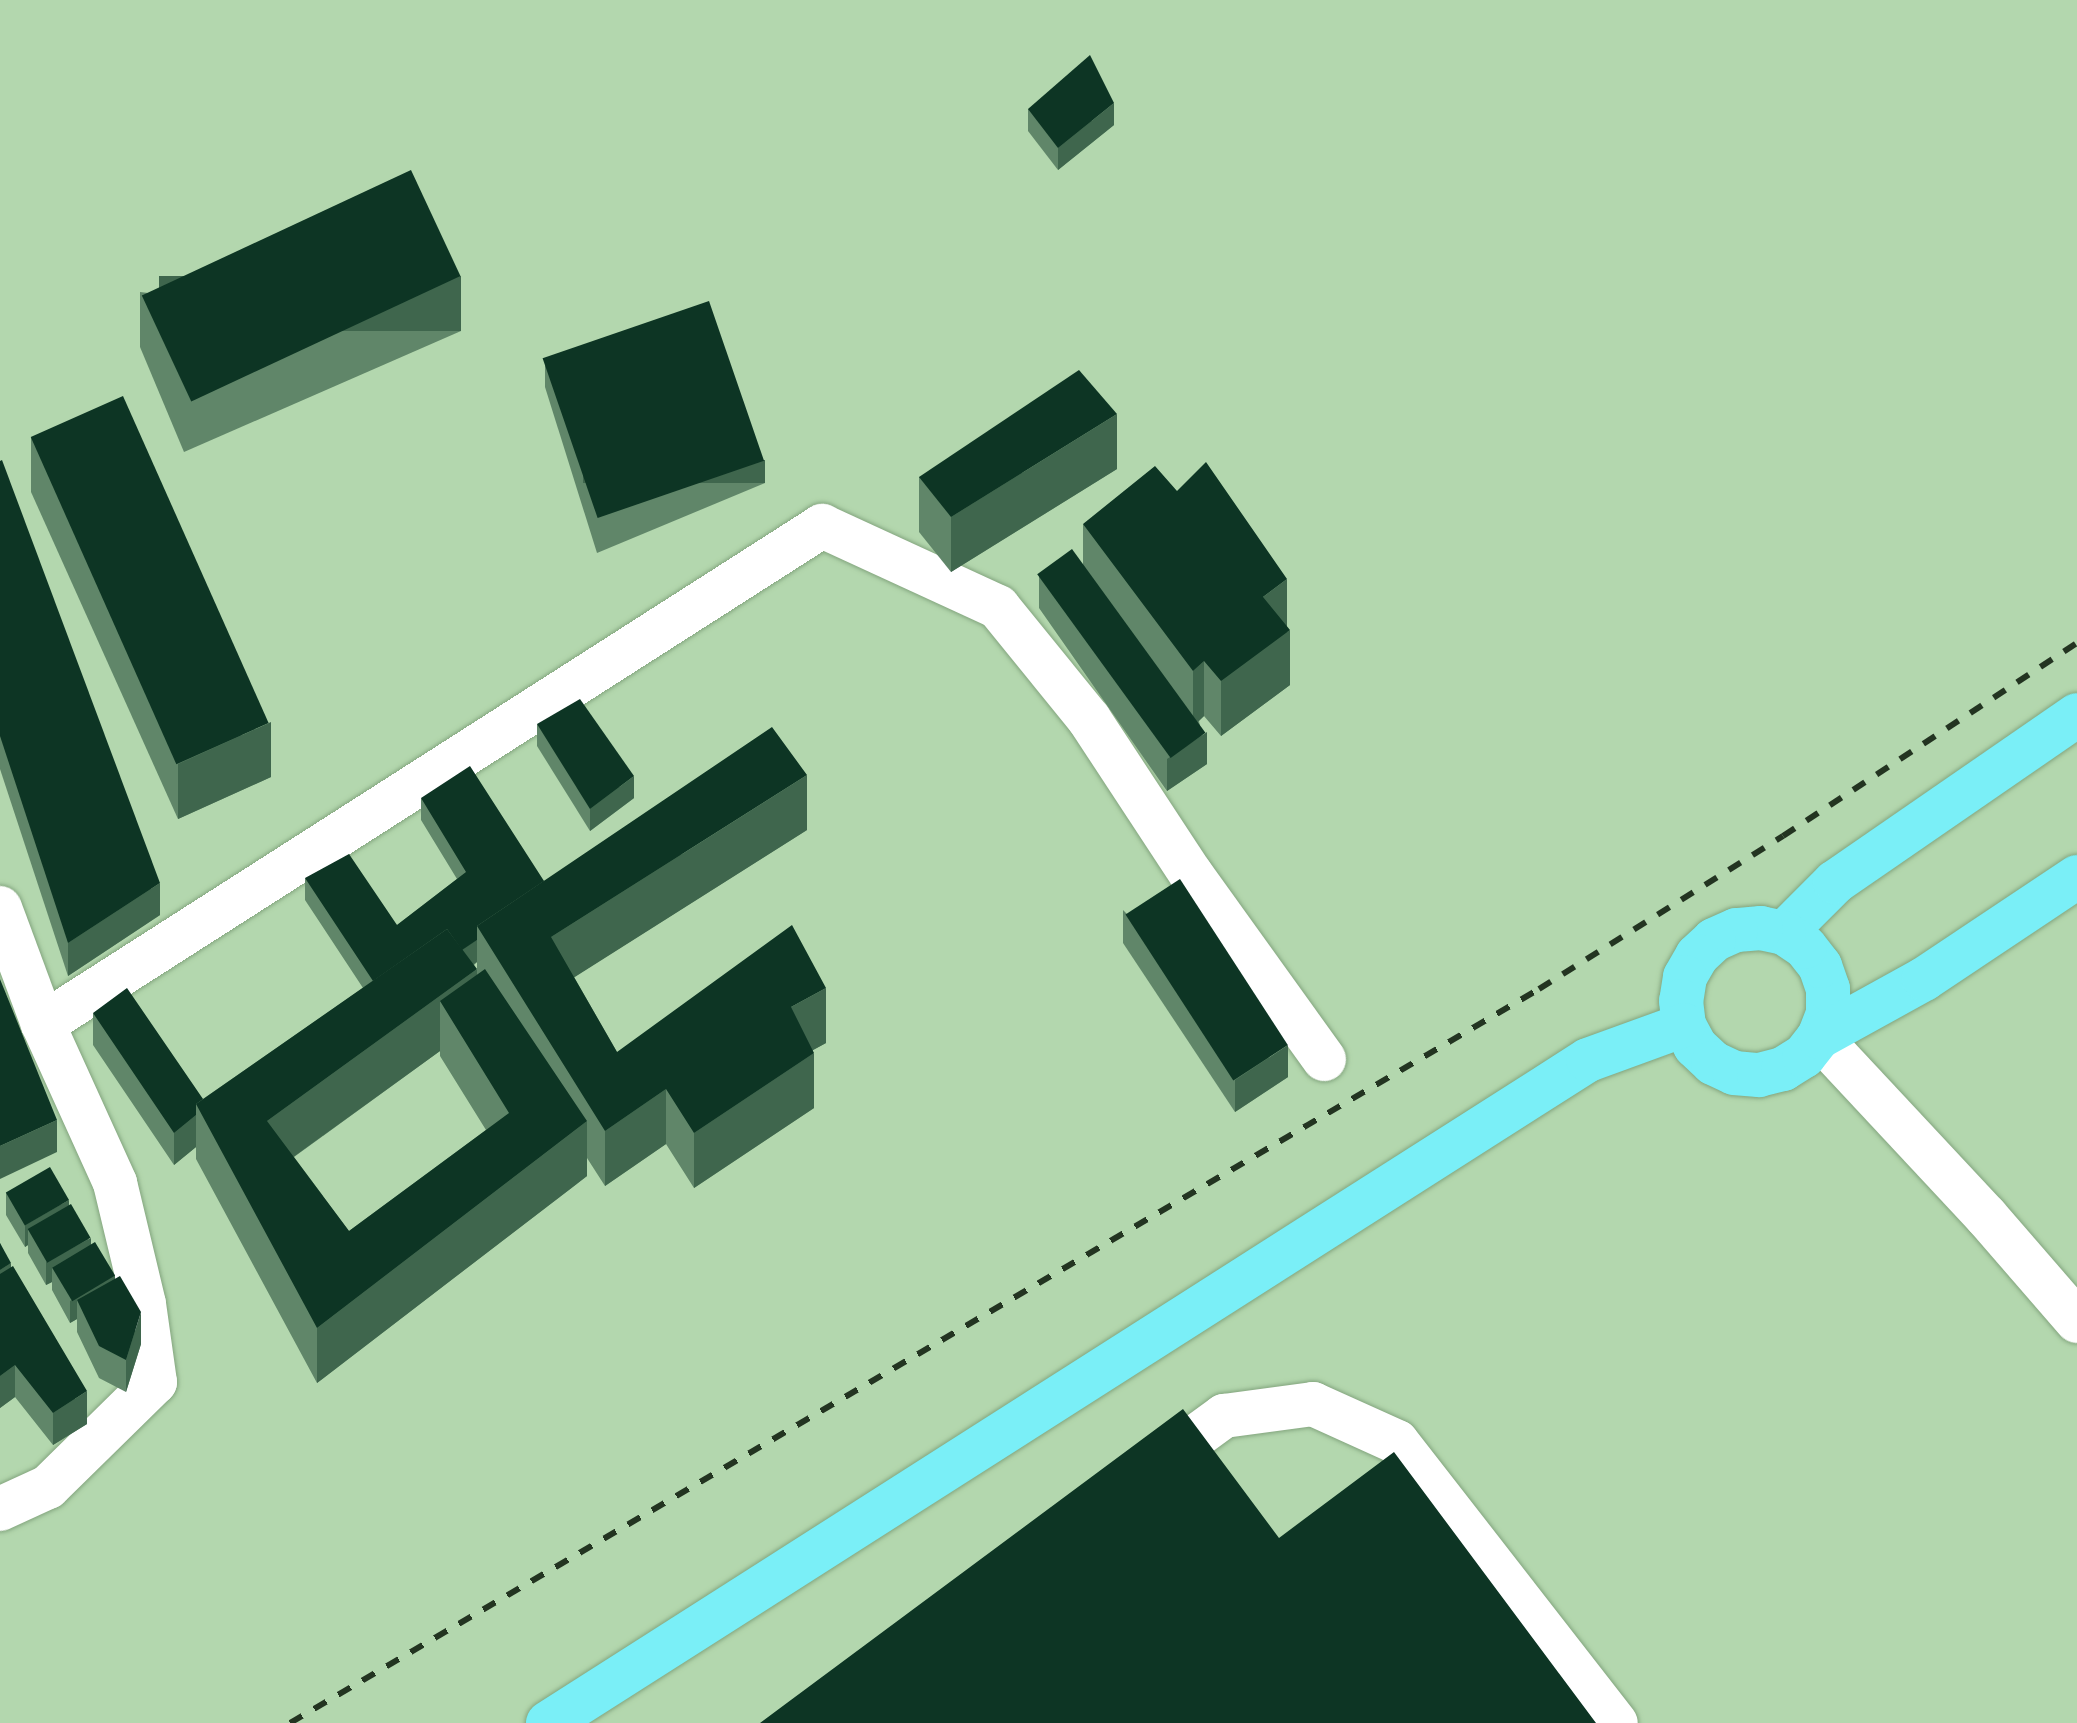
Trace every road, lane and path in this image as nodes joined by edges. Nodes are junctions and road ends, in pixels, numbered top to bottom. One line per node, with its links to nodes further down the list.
1 (2077, 715): 4 (main road)
2 (2077, 877): 7 (main road)
3 (0, 908): 5 (street)
4 (1784, 933): 6 (main road); 7 (main road)
5 (43, 1024): 8 (street); 11 (street)
6 (1684, 1025): 7 (main road); 12 (main road)
7 (1819, 1037): 9 (street)
8 (1324, 1059)
9 (2077, 1321)
10 (1121, 1491): 13 (street)
11 (0, 1509)
12 (548, 1723)
13 (1616, 1723)

